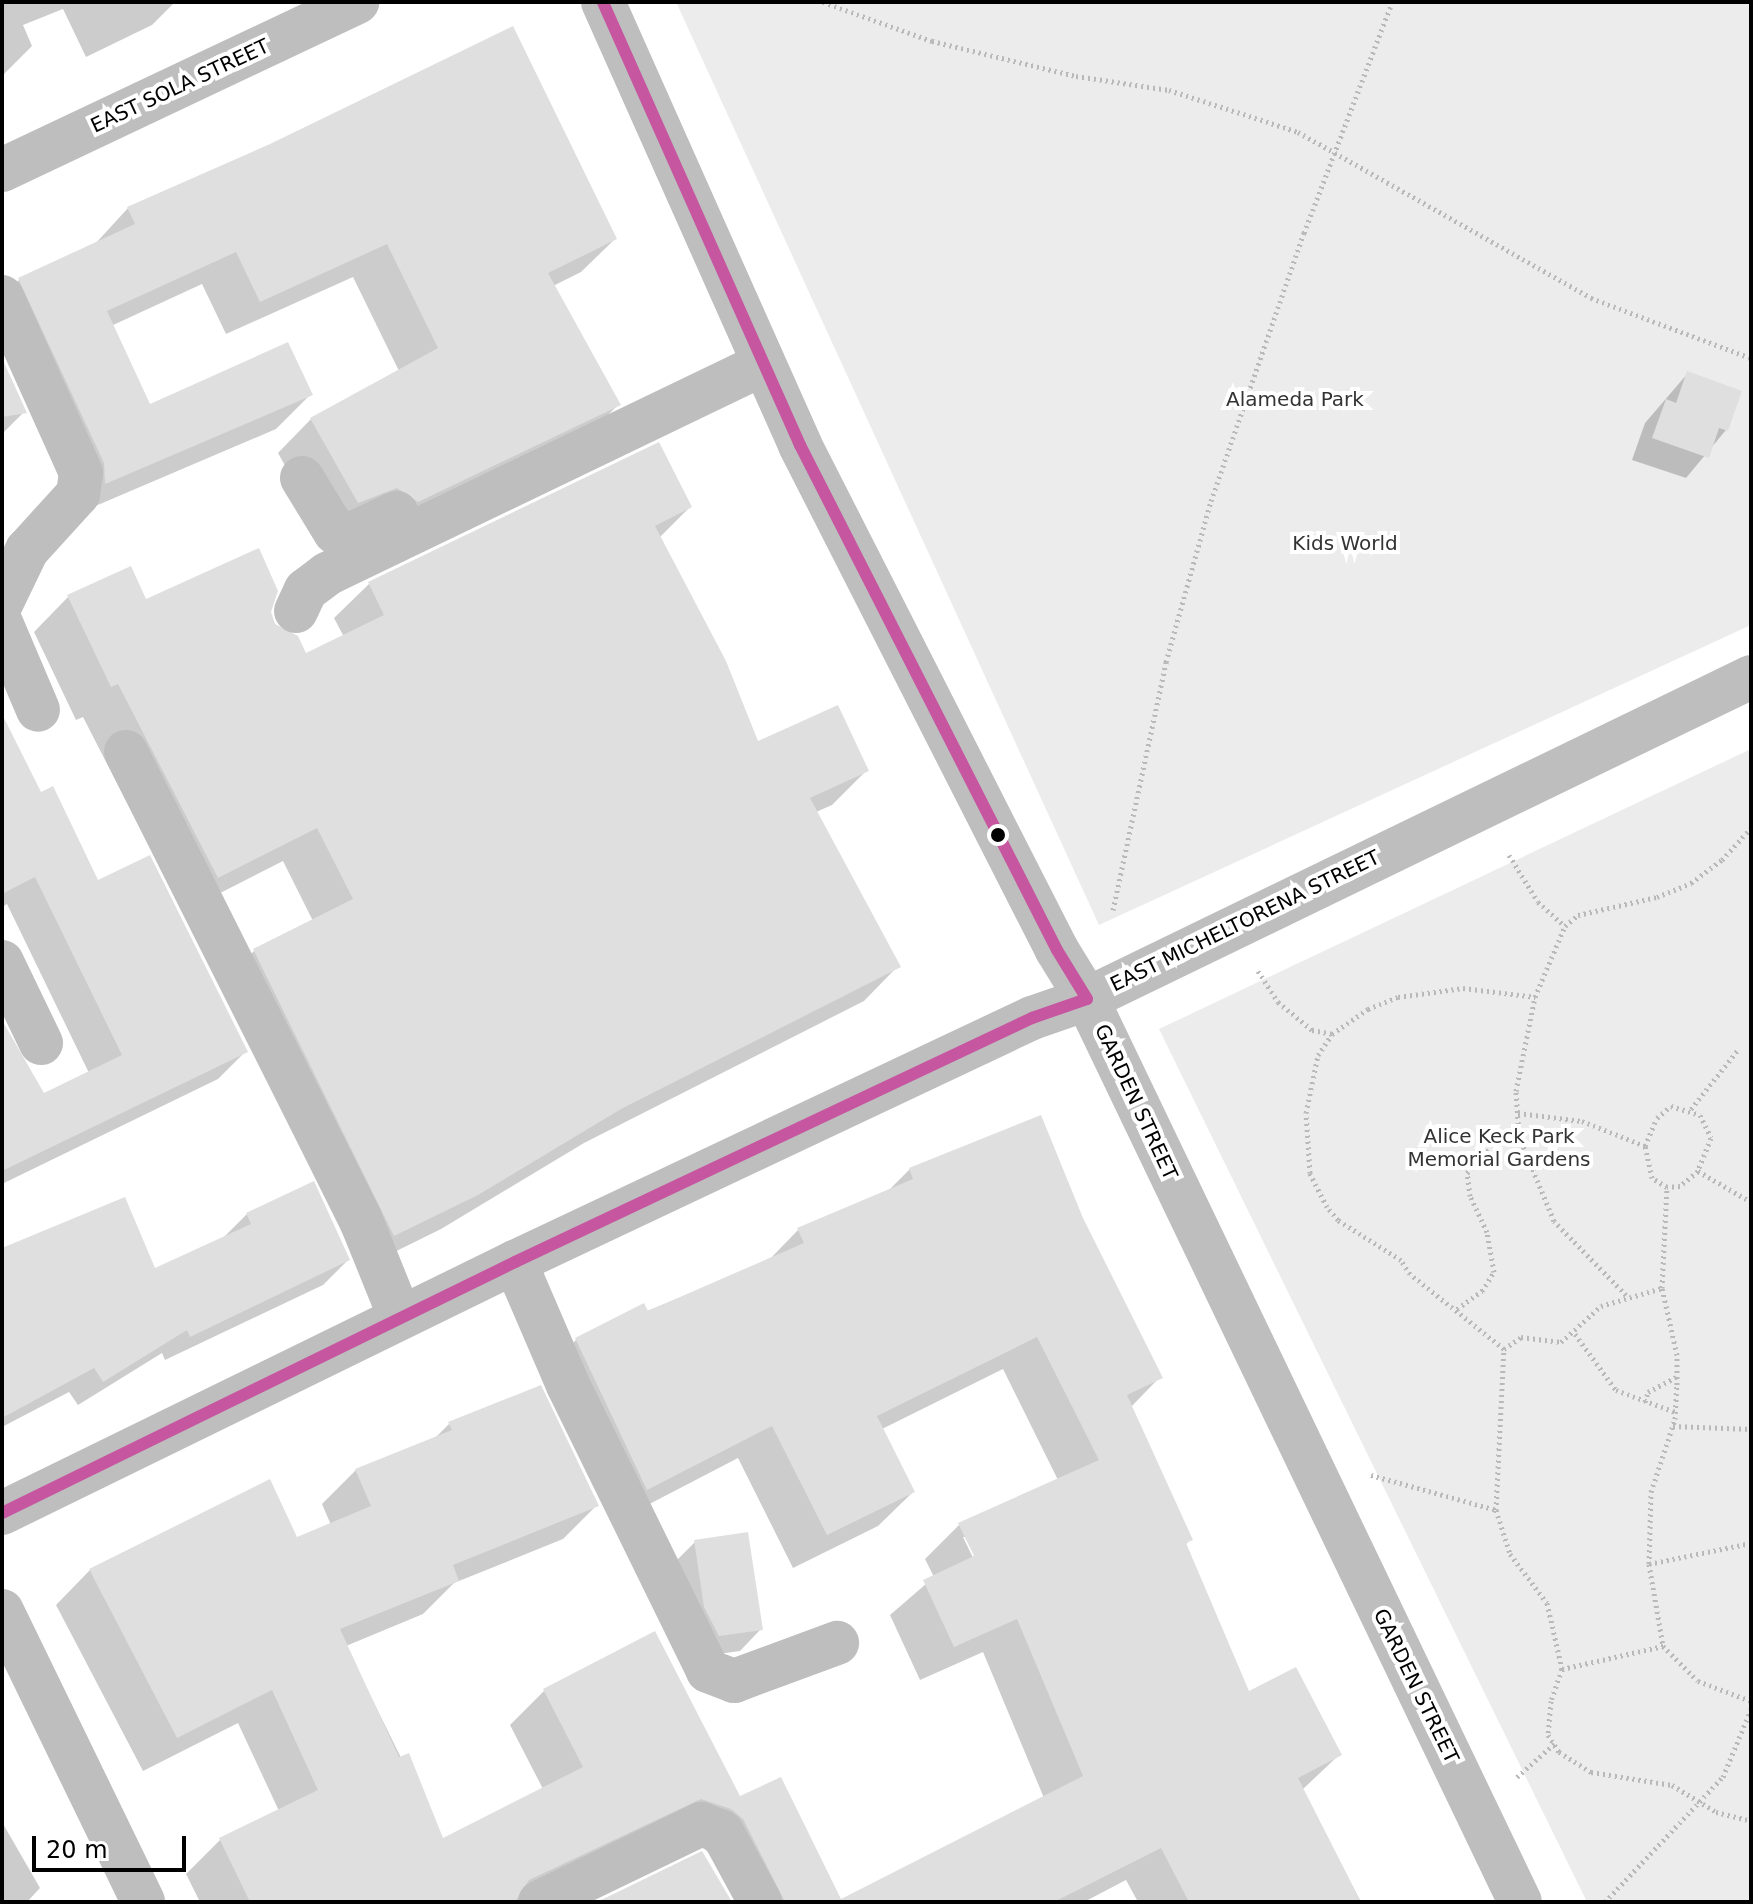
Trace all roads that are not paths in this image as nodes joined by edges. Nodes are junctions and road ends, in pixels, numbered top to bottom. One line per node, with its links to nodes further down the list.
1 (357, 2): 3 (street, EAST SOLA STREET)
2 (603, 2): 5 (street, GARDEN STREET)
3 (2, 170)
4 (2, 297): 7 (street)
5 (757, 353): 6 (street); 8 (street); 14 (street, GARDEN STREET)
6 (302, 478)
7 (2, 602)
8 (296, 611)
9 (2, 625): 11 (street)
10 (1751, 677): 14 (street, EAST MICHELTORENA STREET)
11 (38, 710)
12 (126, 752): 17 (street)
13 (2, 962): 15 (street)
14 (1087, 999): 16 (street, EAST MICHELTORENA STREET); 24 (street, GARDEN STREET)
15 (41, 1043)
16 (515, 1262): 17 (street, EAST MICHELTORENA STREET); 20 (street)
17 (400, 1317): 18 (street, EAST MICHELTORENA STREET)
18 (2, 1513)
19 (2, 1611): 21 (street)
20 (837, 1643)
21 (143, 1902)
22 (540, 1902): 23 (street)
23 (760, 1902)
24 (1520, 1902)

